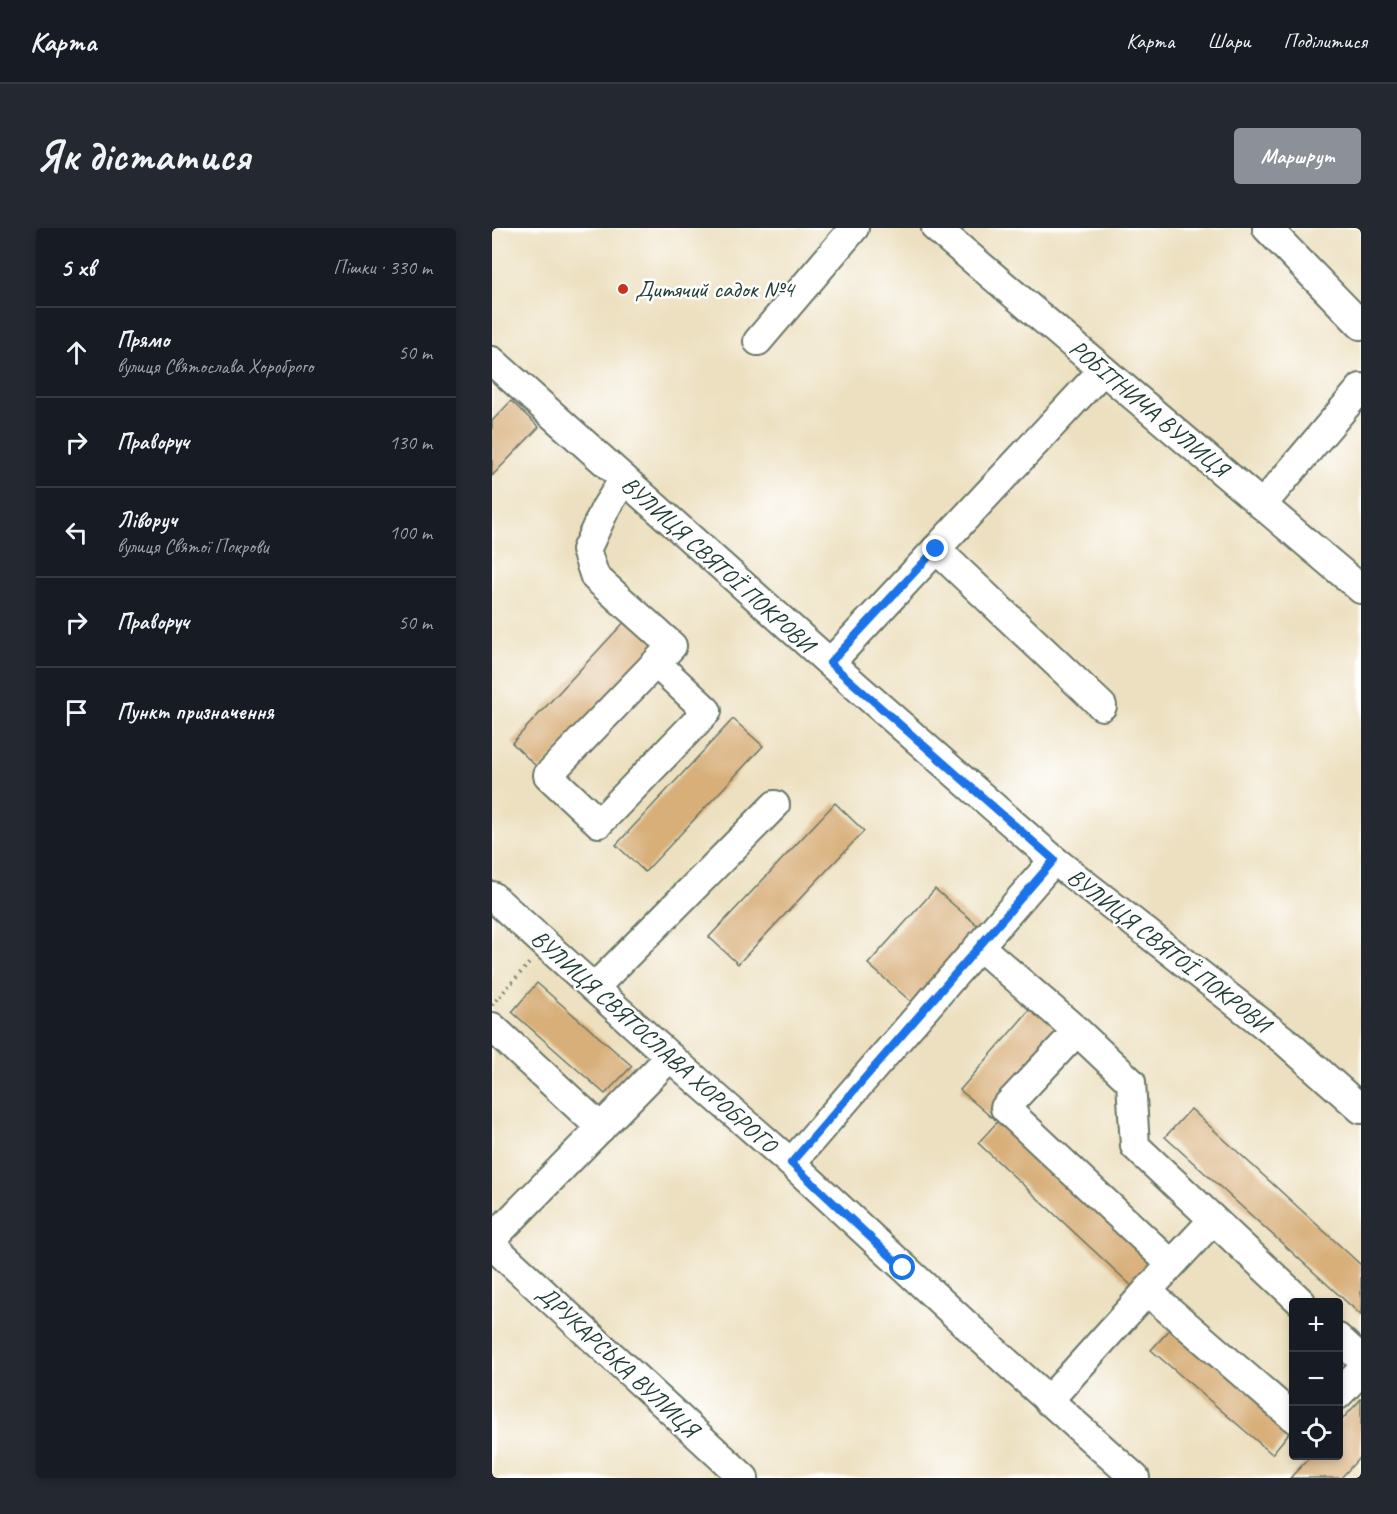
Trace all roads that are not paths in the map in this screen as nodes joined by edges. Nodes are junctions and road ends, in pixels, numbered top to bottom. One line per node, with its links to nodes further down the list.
1 (854, 228): 5 (street)
2 (936, 228): 7 (street, РОБІТНИЧА ВУЛИЦЯ)
3 (1267, 228): 4 (street)
4 (1361, 325)
5 (758, 341)
6 (492, 361): 9 (street, ВУЛИЦЯ СВЯТОЇ ПОКРОВИ)
7 (1104, 370): 10 (street, РОБІТНИЧА ВУЛИЦЯ); 11 (street)
8 (1361, 388): 10 (street)
9 (624, 479): 13 (street); 14 (street, ВУЛИЦЯ СВЯТОЇ ПОКРОВИ)
10 (1262, 505): 12 (street, РОБІТНИЧА ВУЛИЦЯ)
11 (936, 549): 14 (street); 15 (street)
12 (1361, 589)
13 (656, 663): 13 (street)
14 (830, 663): 17 (street, ВУЛИЦЯ СВЯТОЇ ПОКРОВИ)
15 (1102, 706)
16 (775, 805): 20 (street)
17 (1054, 860): 19 (street); 24 (street, ВУЛИЦЯ СВЯТОЇ ПОКРОВИ)
18 (492, 896): 20 (street, ВУЛИЦЯ СВЯТОСЛАВА ХОРОБРОГО)
19 (979, 946): 22 (street); 26 (street)
20 (594, 988): 23 (street, ВУЛИЦЯ СВЯТОСЛАВА ХОРОБРОГО)
21 (492, 1026): 25 (street)
22 (1077, 1031): 27 (street); 30 (street)
23 (670, 1057): 25 (street); 26 (street, ВУЛИЦЯ СВЯТОСЛАВА ХОРОБРОГО)
24 (1361, 1109)
25 (601, 1128): 28 (street)
26 (791, 1163): 37 (street, ВУЛИЦЯ СВЯТОСЛАВА ХОРОБРОГО)
27 (1213, 1220): 30 (street); 32 (street)
28 (492, 1239)
29 (492, 1245): 39 (street, ДРУКАРСЬКА ВУЛИЦЯ)
30 (1171, 1264): 31 (street)
31 (1147, 1290): 37 (street); 38 (street)
32 (1297, 1298)
33 (1343, 1343): 34 (street)
34 (1361, 1359)
35 (1361, 1371): 36 (street)
36 (1343, 1390)
37 (1048, 1401): 40 (street, ВУЛИЦЯ СВЯТОСЛАВА ХОРОБРОГО)
38 (1289, 1414)
39 (744, 1478)
40 (1135, 1478)

